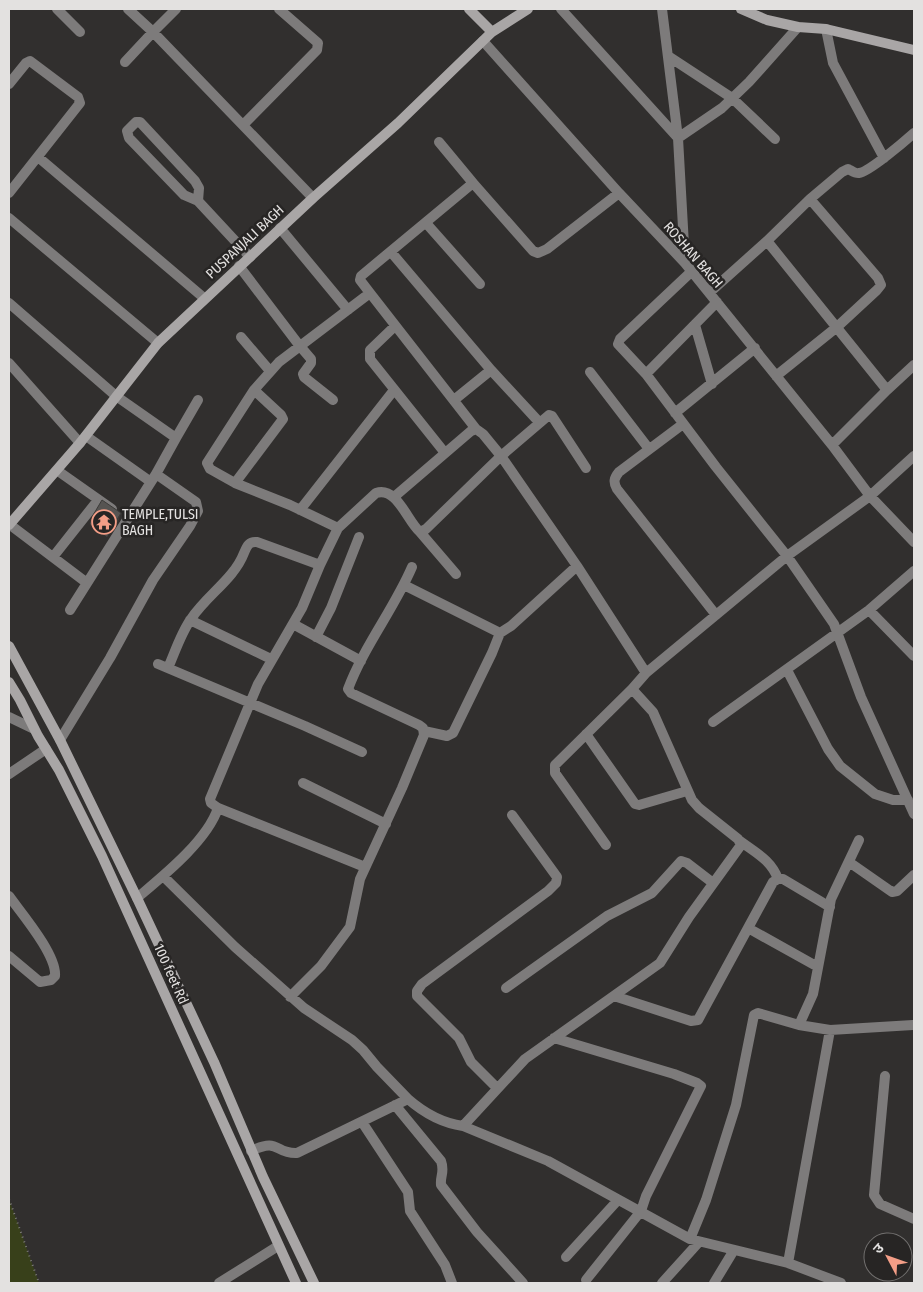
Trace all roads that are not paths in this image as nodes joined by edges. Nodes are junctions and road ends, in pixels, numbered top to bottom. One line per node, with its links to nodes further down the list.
1 (57, 9): 12 (street)
2 (128, 9): 13 (street)
3 (176, 9): 13 (street)
4 (279, 9): 21 (street)
5 (469, 9): 14 (main road)
6 (528, 9): 14 (main road, PUSPANJALI BAGH)
7 (562, 9): 23 (street)
8 (662, 9): 17 (street)
9 (741, 9): 10 (main road)
10 (798, 27): 11 (main road); 20 (street)
11 (826, 29): 16 (main road); 27 (street)
12 (80, 32)
13 (153, 32): 18 (street); 21 (street)
14 (492, 32): 15 (main road, PUSPANJALI BAGH)
15 (483, 42): 30 (street, ROSHAN BAGH); 31 (main road, PUSPANJALI BAGH)
16 (914, 50)
17 (668, 56): 20 (street); 23 (street)
18 (125, 62)
19 (9, 84): 26 (street)
20 (732, 98): 23 (street); 24 (street)
21 (244, 124): 31 (street)
22 (914, 133): 27 (street)
23 (678, 138): 41 (street)
24 (775, 139)
25 (439, 142): 28 (street)
26 (38, 158): 29 (street); 45 (street)
27 (884, 158): 32 (street)
28 (473, 183): 30 (street); 35 (street)
29 (9, 193)
30 (619, 193): 41 (street, ROSHAN BAGH)
31 (313, 198): 36 (main road, PUSPANJALI BAGH)
32 (810, 199): 37 (street); 51 (street)
33 (198, 200): 33 (street); 39 (street)
34 (9, 218): 53 (street)
35 (426, 222): 38 (street); 42 (street)
36 (280, 228): 39 (main road, PUSPANJALI BAGH); 48 (street)
37 (767, 241): 43 (street); 51 (street)
38 (391, 252): 44 (street); 58 (street)
39 (250, 257): 40 (main road, PUSPANJALI BAGH)
40 (239, 266): 45 (main road, PUSPANJALI BAGH); 54 (street)
41 (688, 268): 43 (street, ROSHAN BAGH); 61 (street)
42 (480, 284)
43 (709, 293): 46 (street, ROSHAN BAGH)
44 (370, 294): 48 (street); 50 (street)
45 (204, 298): 53 (main road, PUSPANJALI BAGH)
46 (717, 302): 49 (street); 55 (street, ROSHAN BAGH)
47 (9, 304): 67 (street)
48 (348, 310): 54 (street)
49 (694, 325): 61 (street); 63 (street)
50 (395, 326): 65 (street); 70 (street)
51 (837, 327): 62 (street); 66 (street)
52 (241, 336): 59 (street)
53 (158, 343): 67 (main road, PUSPANJALI BAGH)
54 (299, 345): 59 (street); 69 (street)
55 (755, 348): 62 (street, ROSHAN BAGH); 63 (street)
56 (9, 363): 76 (street)
57 (914, 365): 66 (street)
58 (491, 370): 70 (street); 72 (street)
59 (270, 371): 64 (street)
60 (590, 372): 78 (street)
61 (646, 374): 71 (street)
62 (776, 376): 77 (street, ROSHAN BAGH)
63 (712, 384): 71 (street)
64 (254, 390): 85 (street); 85 (street)
65 (394, 390): 79 (street); 89 (street)
66 (888, 390): 77 (street)
67 (116, 396): 75 (street); 76 (main road, PUSPANJALI BAGH)
68 (198, 400): 75 (street)
69 (333, 400)
70 (454, 400): 74 (street)
71 (675, 413): 73 (street)
72 (539, 422): 80 (street); 82 (street)
73 (683, 424): 78 (street); 96 (street)
74 (476, 429): 79 (street); 80 (street)
75 (176, 438): 84 (street)
76 (83, 440): 83 (main road, PUSPANJALI BAGH); 84 (street)
77 (832, 445): 86 (street, ROSHAN BAGH)
78 (649, 449): 107 (street)
79 (445, 454): 87 (street)
80 (501, 456): 93 (street); 99 (street)
81 (914, 456): 86 (street)
82 (586, 468)
83 (58, 471): 88 (street); 91 (main road, PUSPANJALI BAGH)
84 (153, 478): 90 (street); 127 (street)
85 (235, 483): 89 (street)
86 (870, 496): 95 (street, ROSHAN BAGH); 96 (street)
87 (394, 497): 92 (street); 93 (street)
88 (98, 500): 90 (street); 97 (street)
89 (300, 510): 92 (street)
90 (126, 520): 103 (street)
91 (9, 524): 97 (street)
92 (338, 528): 98 (street)
93 (420, 532): 102 (street)
94 (359, 537): 112 (street)
95 (914, 542)
96 (787, 556): 107 (street); 111 (street)
97 (53, 557): 103 (street)
98 (320, 565): 108 (street); 109 (street)
99 (577, 566): 110 (street); 118 (street)
100 (412, 567): 104 (street)
101 (914, 571): 106 (street)
102 (456, 574)
103 (87, 583): 105 (street)
104 (404, 585): 110 (street); 116 (street)
105 (70, 610)
106 (870, 610): 111 (street); 114 (street)
107 (716, 615): 118 (street)
108 (190, 620): 115 (street); 121 (street)
109 (293, 624): 112 (street); 115 (street)
110 (500, 633): 125 (street)
111 (838, 633): 117 (street); 133 (street)
112 (316, 637): 116 (street)
113 (9, 646): 127 (main road)
114 (914, 656)
115 (271, 660): 121 (street)
116 (361, 661): 125 (street)
117 (787, 670): 123 (street); 133 (street)
118 (646, 673): 120 (street)
119 (9, 682): 124 (main road, 100 feet Rd)
120 (632, 689): 126 (street); 132 (street)
121 (249, 704): 129 (street); 134 (street)
122 (9, 718): 124 (street)
123 (713, 722)
124 (34, 729): 128 (main road, 100 feet Rd)
125 (424, 731): 137 (street)
126 (586, 734): 132 (street); 140 (street)
127 (60, 740): 148 (main road)
128 (46, 750): 130 (street); 171 (main road, 100 feet Rd)
129 (362, 752)
130 (9, 774)
131 (303, 783): 137 (street)
132 (687, 791): 139 (street)
133 (908, 800): 135 (street)
134 (218, 808): 142 (street); 144 (street)
135 (914, 814)
136 (512, 815): 161 (street)
137 (386, 824): 142 (street)
138 (859, 840): 141 (street)
139 (740, 841): 145 (street); 146 (street)
140 (606, 845)
141 (849, 862): 143 (street); 149 (street)
142 (365, 867): 155 (street)
143 (914, 875)
144 (163, 876): 148 (street); 155 (street)
145 (778, 879): 149 (street); 150 (street)
146 (713, 883): 153 (street); 154 (street)
147 (9, 896): 151 (street)
148 (137, 898): 166 (main road)
149 (830, 907): 152 (street)
150 (748, 928): 152 (street); 154 (street)
151 (9, 956)
152 (818, 967): 156 (street)
153 (506, 988)
154 (614, 996): 159 (street)
155 (290, 997): 162 (street)
156 (799, 1025): 158 (street); 170 (street)
157 (913, 1025): 158 (street)
158 (830, 1030): 174 (street)
159 (554, 1038): 161 (street); 168 (street)
160 (885, 1076): 169 (street)
161 (497, 1088): 165 (street)
162 (408, 1099): 163 (street); 165 (street)
163 (395, 1105): 164 (street); 180 (street)
164 (362, 1122): 166 (street); 179 (street)
165 (462, 1126): 167 (street)
166 (251, 1151): 178 (main road)
167 (618, 1200): 168 (street); 173 (street)
168 (641, 1211): 170 (street); 175 (street)
169 (914, 1219)
170 (694, 1241): 172 (street); 181 (street)
171 (278, 1246): 176 (street); 177 (main road, 100 feet Rd)
172 (734, 1250): 174 (street); 182 (street)
173 (566, 1257)
174 (788, 1263): 183 (street)
175 (586, 1280)
176 (219, 1283)
177 (296, 1283)
178 (314, 1283)
179 (452, 1283)
180 (522, 1283)
181 (662, 1283)
182 (714, 1283)
183 (841, 1283)

